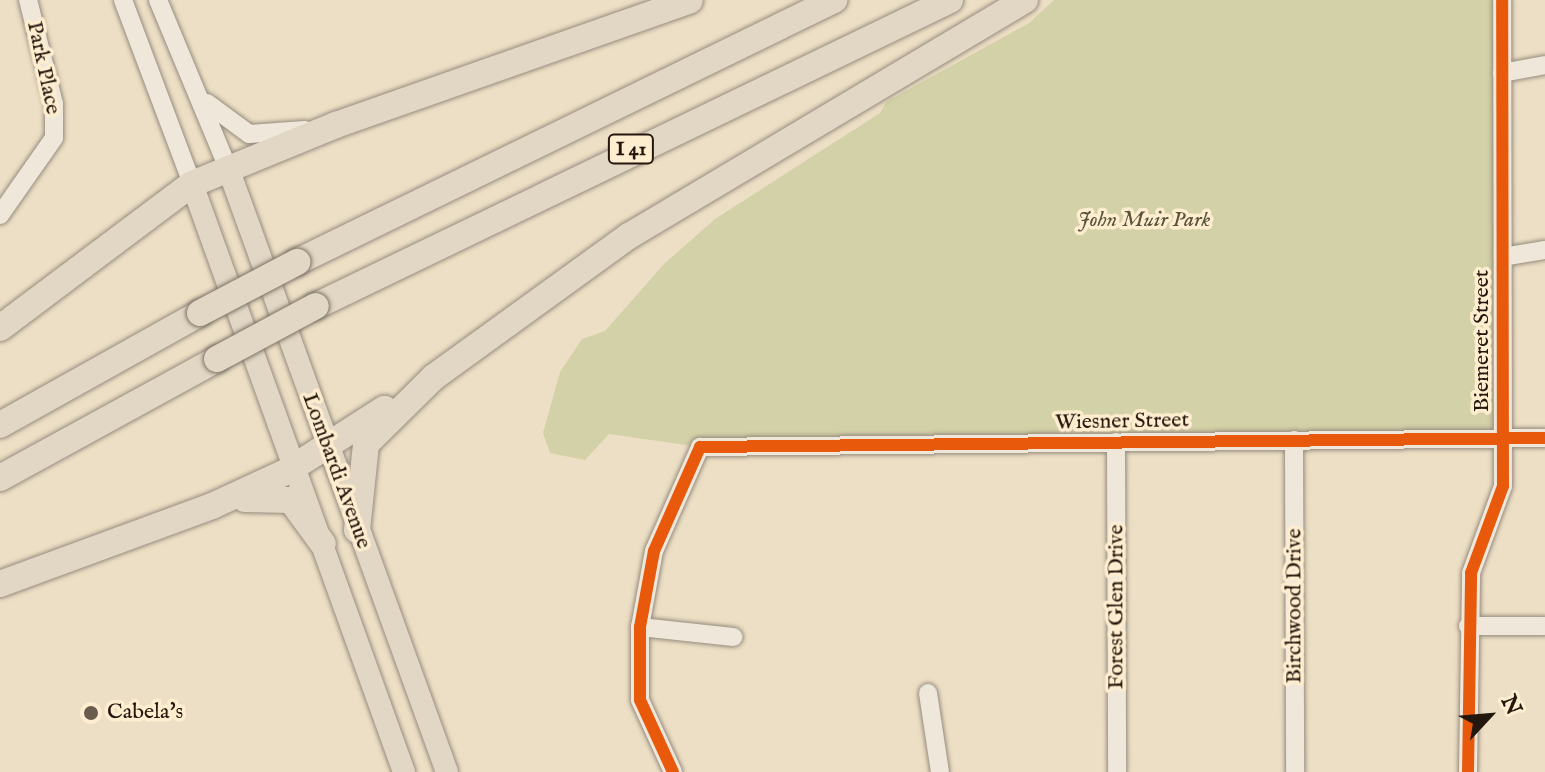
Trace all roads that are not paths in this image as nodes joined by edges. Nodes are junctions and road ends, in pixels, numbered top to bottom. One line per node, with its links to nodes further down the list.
1 (28, 0): 15 (street, Park Place)
2 (123, 0): 14 (street)
3 (158, 0): 11 (street)
4 (690, 0): 12 (highway)
5 (834, 0): 20 (highway, I 41, bridge)
6 (950, 0): 27 (highway, I 41, bridge)
7 (1025, 0): 19 (highway)
8 (1502, 0): 10 (street, Biemeret Street)
9 (1545, 65): 10 (street)
10 (1502, 73): 17 (street, Biemeret Street)
11 (196, 88): 12 (street); 13 (street)
12 (336, 125): 13 (highway)
13 (228, 168): 14 (highway); 25 (main road, Lombardi Avenue)
14 (192, 184): 18 (highway); 26 (main road, Lombardi Avenue)
15 (0, 215)
16 (1545, 250): 17 (street)
17 (1503, 257): 21 (street, Biemeret Street)
18 (0, 328)
19 (434, 377): 25 (highway); 29 (highway)
20 (0, 425)
21 (1503, 438): 22 (street, Wiesner Street); 23 (street, Wiesner Street); 32 (street, Biemeret Street)
22 (1545, 438)
23 (1294, 440): 24 (street, Wiesner Street); 42 (street, Birchwood Drive)
24 (1116, 442): 34 (street, Wiesner Street); 41 (street, Forest Glen Drive)
25 (327, 447): 26 (highway); 29 (main road, Lombardi Avenue)
26 (295, 466): 28 (highway); 30 (main road, Lombardi Avenue)
27 (0, 478)
28 (203, 510): 30 (highway); 31 (highway)
29 (357, 530): 38 (main road, Lombardi Avenue)
30 (323, 544): 37 (main road, Lombardi Avenue)
31 (0, 584)
32 (1468, 626): 33 (street); 43 (street, Biemeret Street)
33 (1545, 626)
34 (640, 627): 35 (street); 39 (street)
35 (733, 637)
36 (928, 693): 40 (street)
37 (404, 772)
38 (447, 772)
39 (673, 772)
40 (940, 772)
41 (1117, 772)
42 (1295, 772)
43 (1468, 772)

